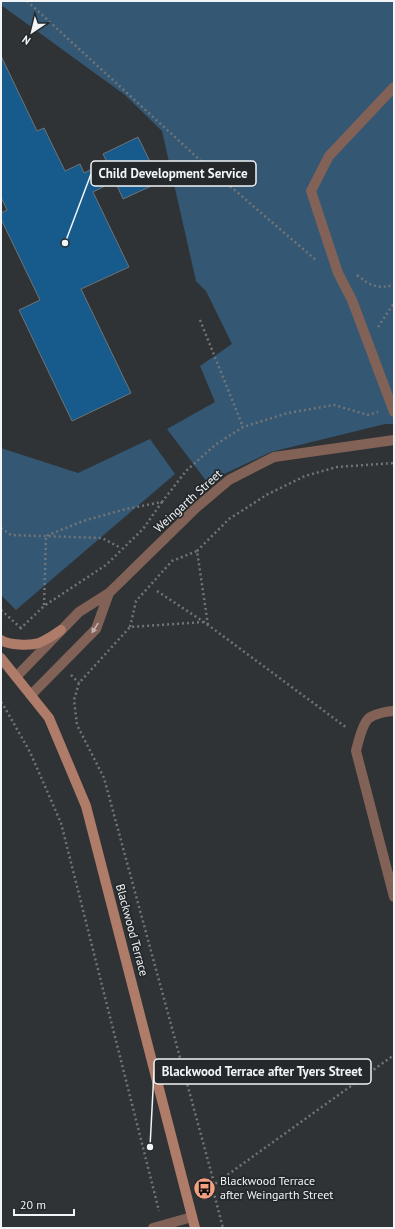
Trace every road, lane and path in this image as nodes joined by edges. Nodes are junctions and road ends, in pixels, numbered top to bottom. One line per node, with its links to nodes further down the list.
1 (27, 1): 3 (path)
2 (394, 87): 7 (street)
3 (318, 261)
4 (394, 303): 6 (path)
5 (200, 320): 8 (path)
6 (374, 333)
7 (393, 410): 8 (path)
8 (243, 427): 11 (path)
9 (394, 440): 17 (street, Weingarth Street)
10 (394, 463): 15 (path)
11 (162, 502): 13 (path); 18 (path)
12 (1, 528): 13 (path)
13 (46, 536): 14 (path); 18 (path)
14 (119, 547)
15 (198, 551): 21 (path); 22 (path)
16 (157, 591): 20 (path)
17 (109, 593): 23 (street, Weingarth Street); 27 (street, Weingarth Street, one-way to 27)
18 (44, 606): 19 (path)
19 (1, 610)
20 (204, 622): 21 (path); 22 (path)
21 (208, 626): 30 (path)
22 (130, 627): 33 (path)
23 (61, 630): 24 (street); 26 (street, Weingarth Street)
24 (1, 640)
25 (1, 658): 26 (street, Blackwood Terrace)
26 (16, 677): 27 (street, Blackwood Terrace)
27 (31, 695): 34 (street, Blackwood Terrace)
28 (1, 702): 35 (path)
29 (394, 711): 30 (street)
30 (359, 737): 31 (street)
31 (394, 897)
32 (394, 1055): 33 (path)
33 (212, 1186): 34 (path); 37 (path)
34 (192, 1216): 35 (street); 36 (street, Blackwood Terrace)
35 (158, 1227)
36 (195, 1228)
37 (223, 1228)

